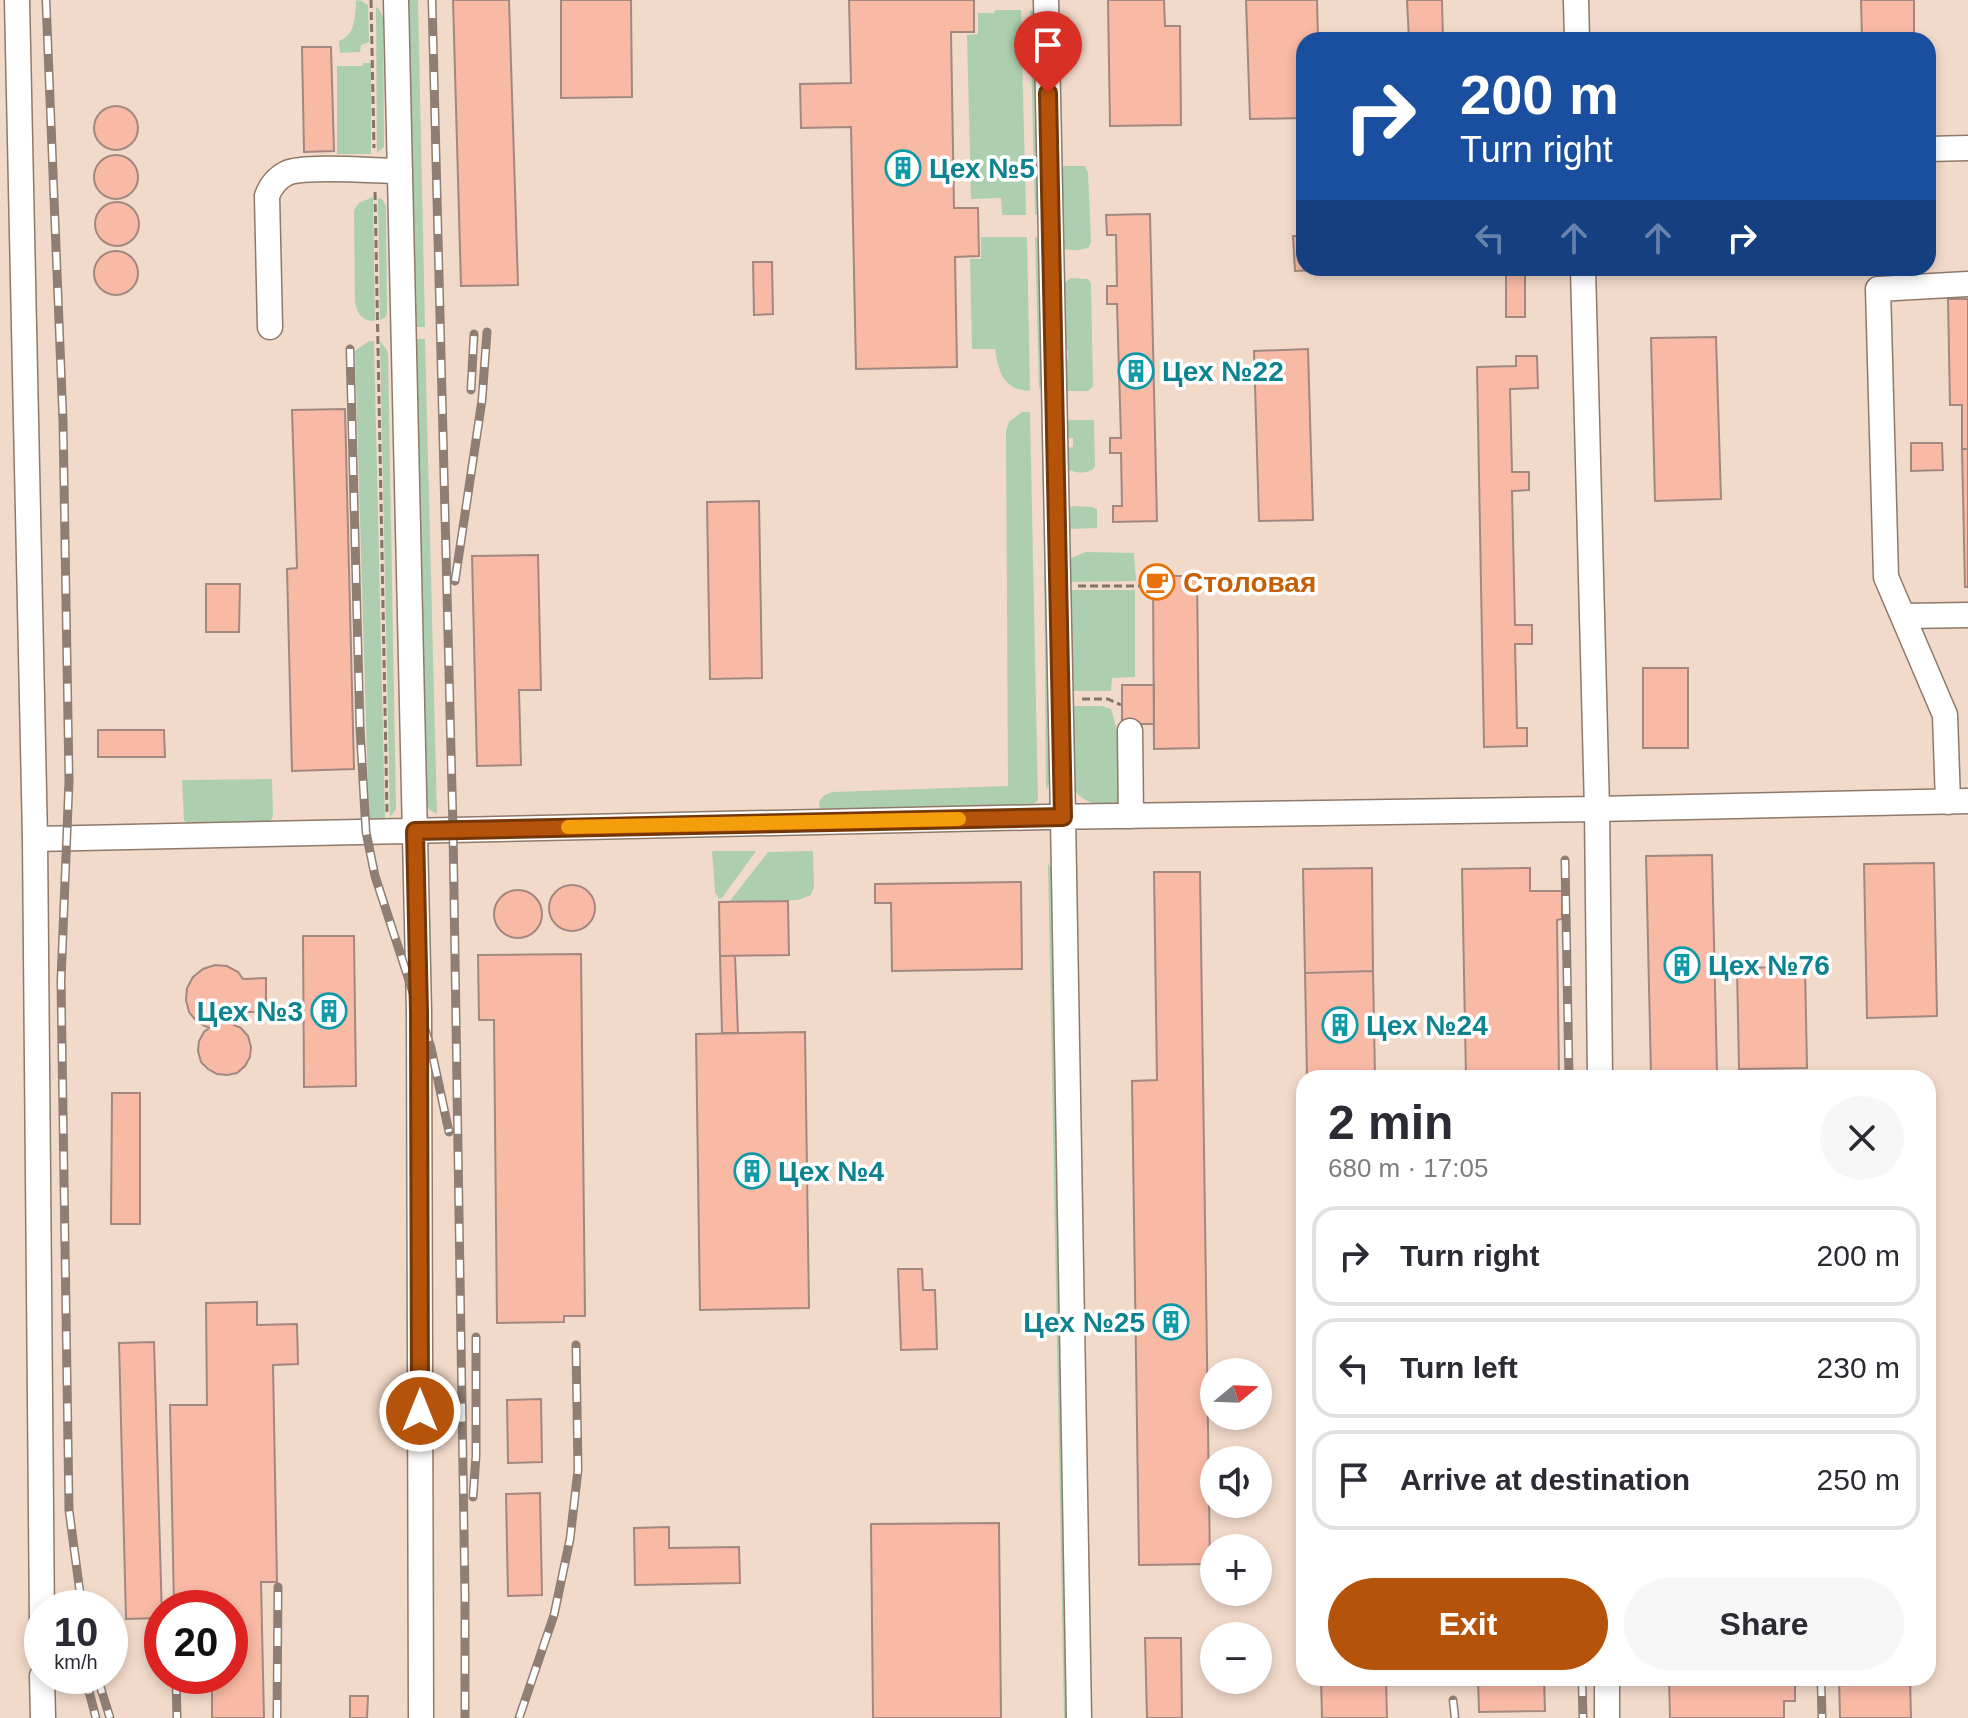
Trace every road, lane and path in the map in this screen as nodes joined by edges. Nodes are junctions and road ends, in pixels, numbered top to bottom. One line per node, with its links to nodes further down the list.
1 (17, 0): 27 (lane)
2 (371, 0): 9 (path)
3 (396, 0): 10 (lane)
4 (1046, 0): 14 (lane)
5 (1576, 0): 6 (lane)
6 (1577, 32)
7 (1968, 148): 8 (lane)
8 (1936, 149)
9 (375, 171): 10 (lane); 13 (lane); 26 (path)
10 (400, 171): 25 (lane)
11 (1583, 276): 22 (lane)
12 (1968, 284): 17 (lane)
13 (270, 327)
14 (1058, 586): 15 (path); 18 (lane)
15 (1153, 586)
16 (1968, 615): 17 (lane)
17 (1904, 616): 21 (lane)
18 (1061, 700): 19 (path); 24 (lane)
19 (1121, 705)
20 (1130, 731): 23 (lane)
21 (1958, 801): 22 (lane)
22 (1597, 809): 23 (lane); 28 (lane)
23 (1131, 816): 24 (lane)
24 (1063, 817): 25 (lane); 34 (lane)
25 (415, 831): 26 (lane); 33 (lane)
26 (388, 832): 27 (lane)
27 (35, 839): 29 (lane)
28 (1600, 1070)
29 (42, 1590)
30 (1607, 1686): 35 (lane)
31 (42, 1694): 32 (lane)
32 (43, 1718)
33 (421, 1718)
34 (1079, 1718)
35 (1607, 1718)

